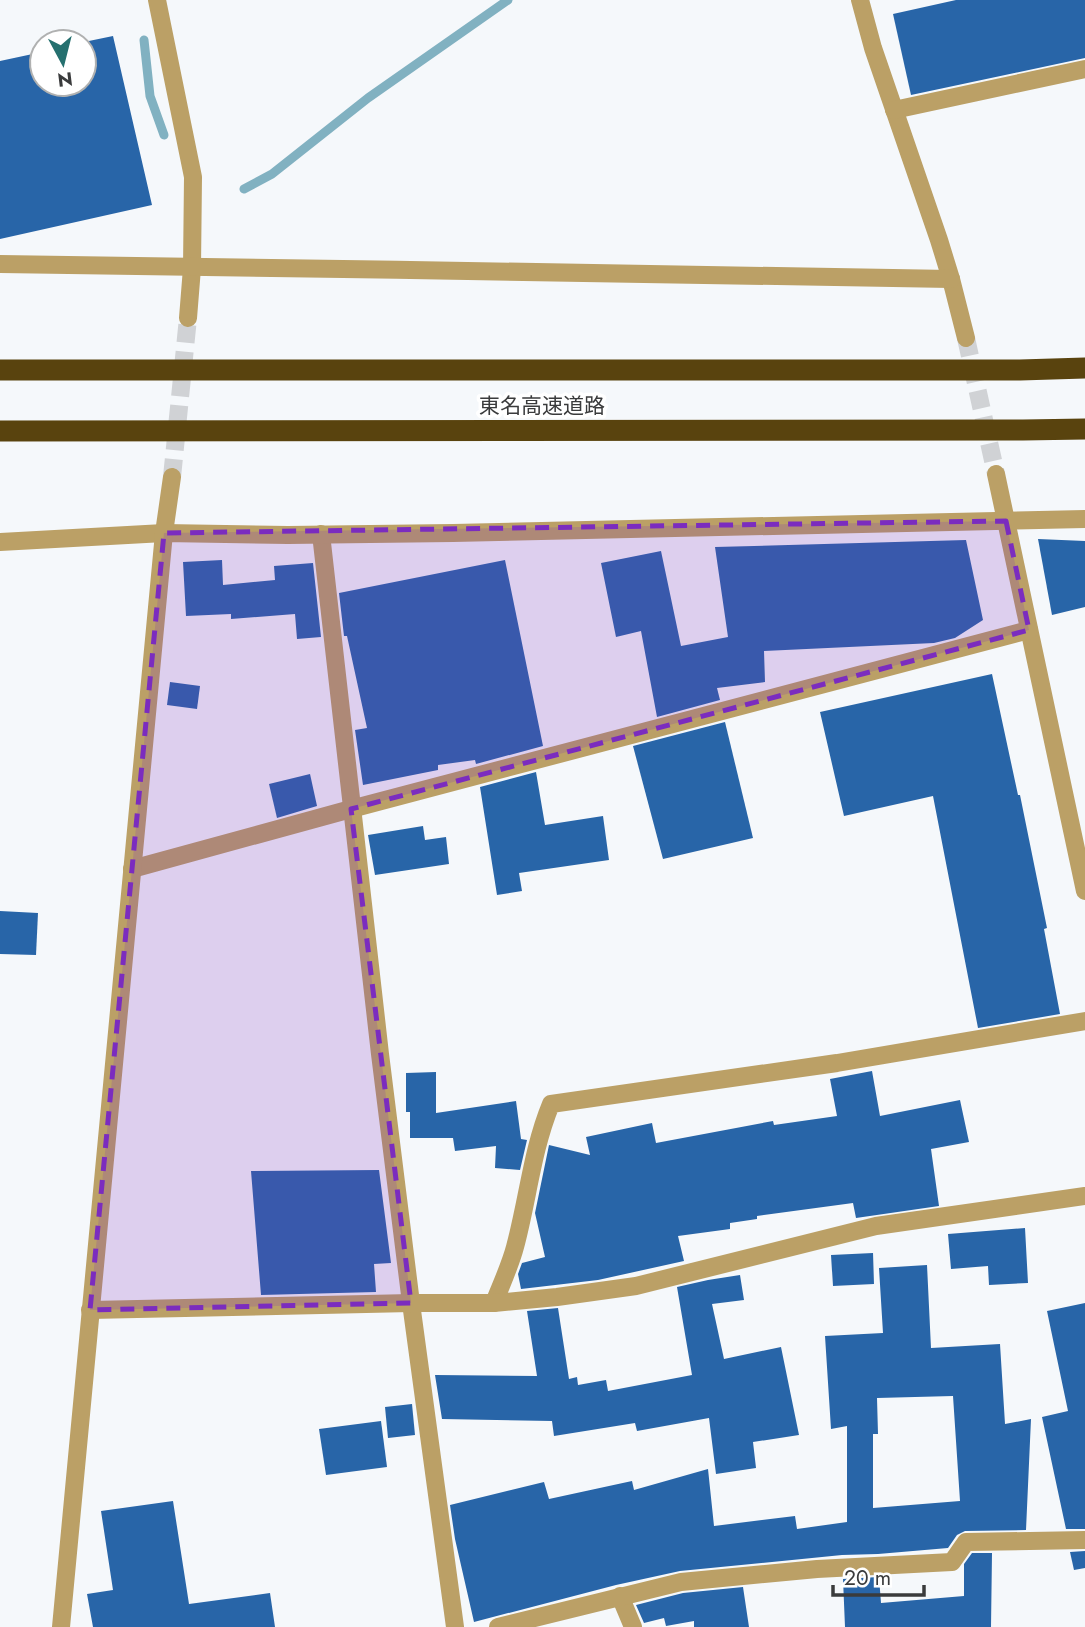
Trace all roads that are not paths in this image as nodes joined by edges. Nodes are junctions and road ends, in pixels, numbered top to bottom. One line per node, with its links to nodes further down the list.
1 (157, 0): 6 (street)
2 (860, 0): 4 (street)
3 (1085, 69): 4 (street)
4 (894, 110): 7 (street)
5 (0, 264): 6 (street)
6 (192, 268): 7 (street); 8 (street)
7 (951, 279): 9 (street)
8 (188, 318)
9 (966, 338)
10 (1085, 368): 11 (highway, 東名高速道路)
11 (0, 370)
12 (1085, 429): 13 (highway, 東名高速道路)
13 (0, 431)
14 (996, 474): 17 (street)
15 (172, 477): 18 (street)
16 (1085, 519): 17 (street)
17 (1006, 521): 19 (street); 21 (street)
18 (163, 533): 19 (street); 20 (street); 23 (street)
19 (321, 534): 22 (street)
20 (0, 542)
21 (1029, 630): 22 (street); 24 (street)
22 (351, 808): 23 (street); 27 (street)
23 (132, 869): 29 (street)
24 (1085, 891)
25 (1085, 1021): 28 (street)
26 (1085, 1196): 28 (street)
27 (411, 1303): 28 (street); 29 (street); 33 (street)
28 (494, 1303)
29 (90, 1310): 32 (street)
30 (1085, 1540): 31 (street)
31 (620, 1596): 34 (street); 35 (street)
32 (61, 1627)
33 (455, 1627)
34 (498, 1627)
35 (633, 1627)

